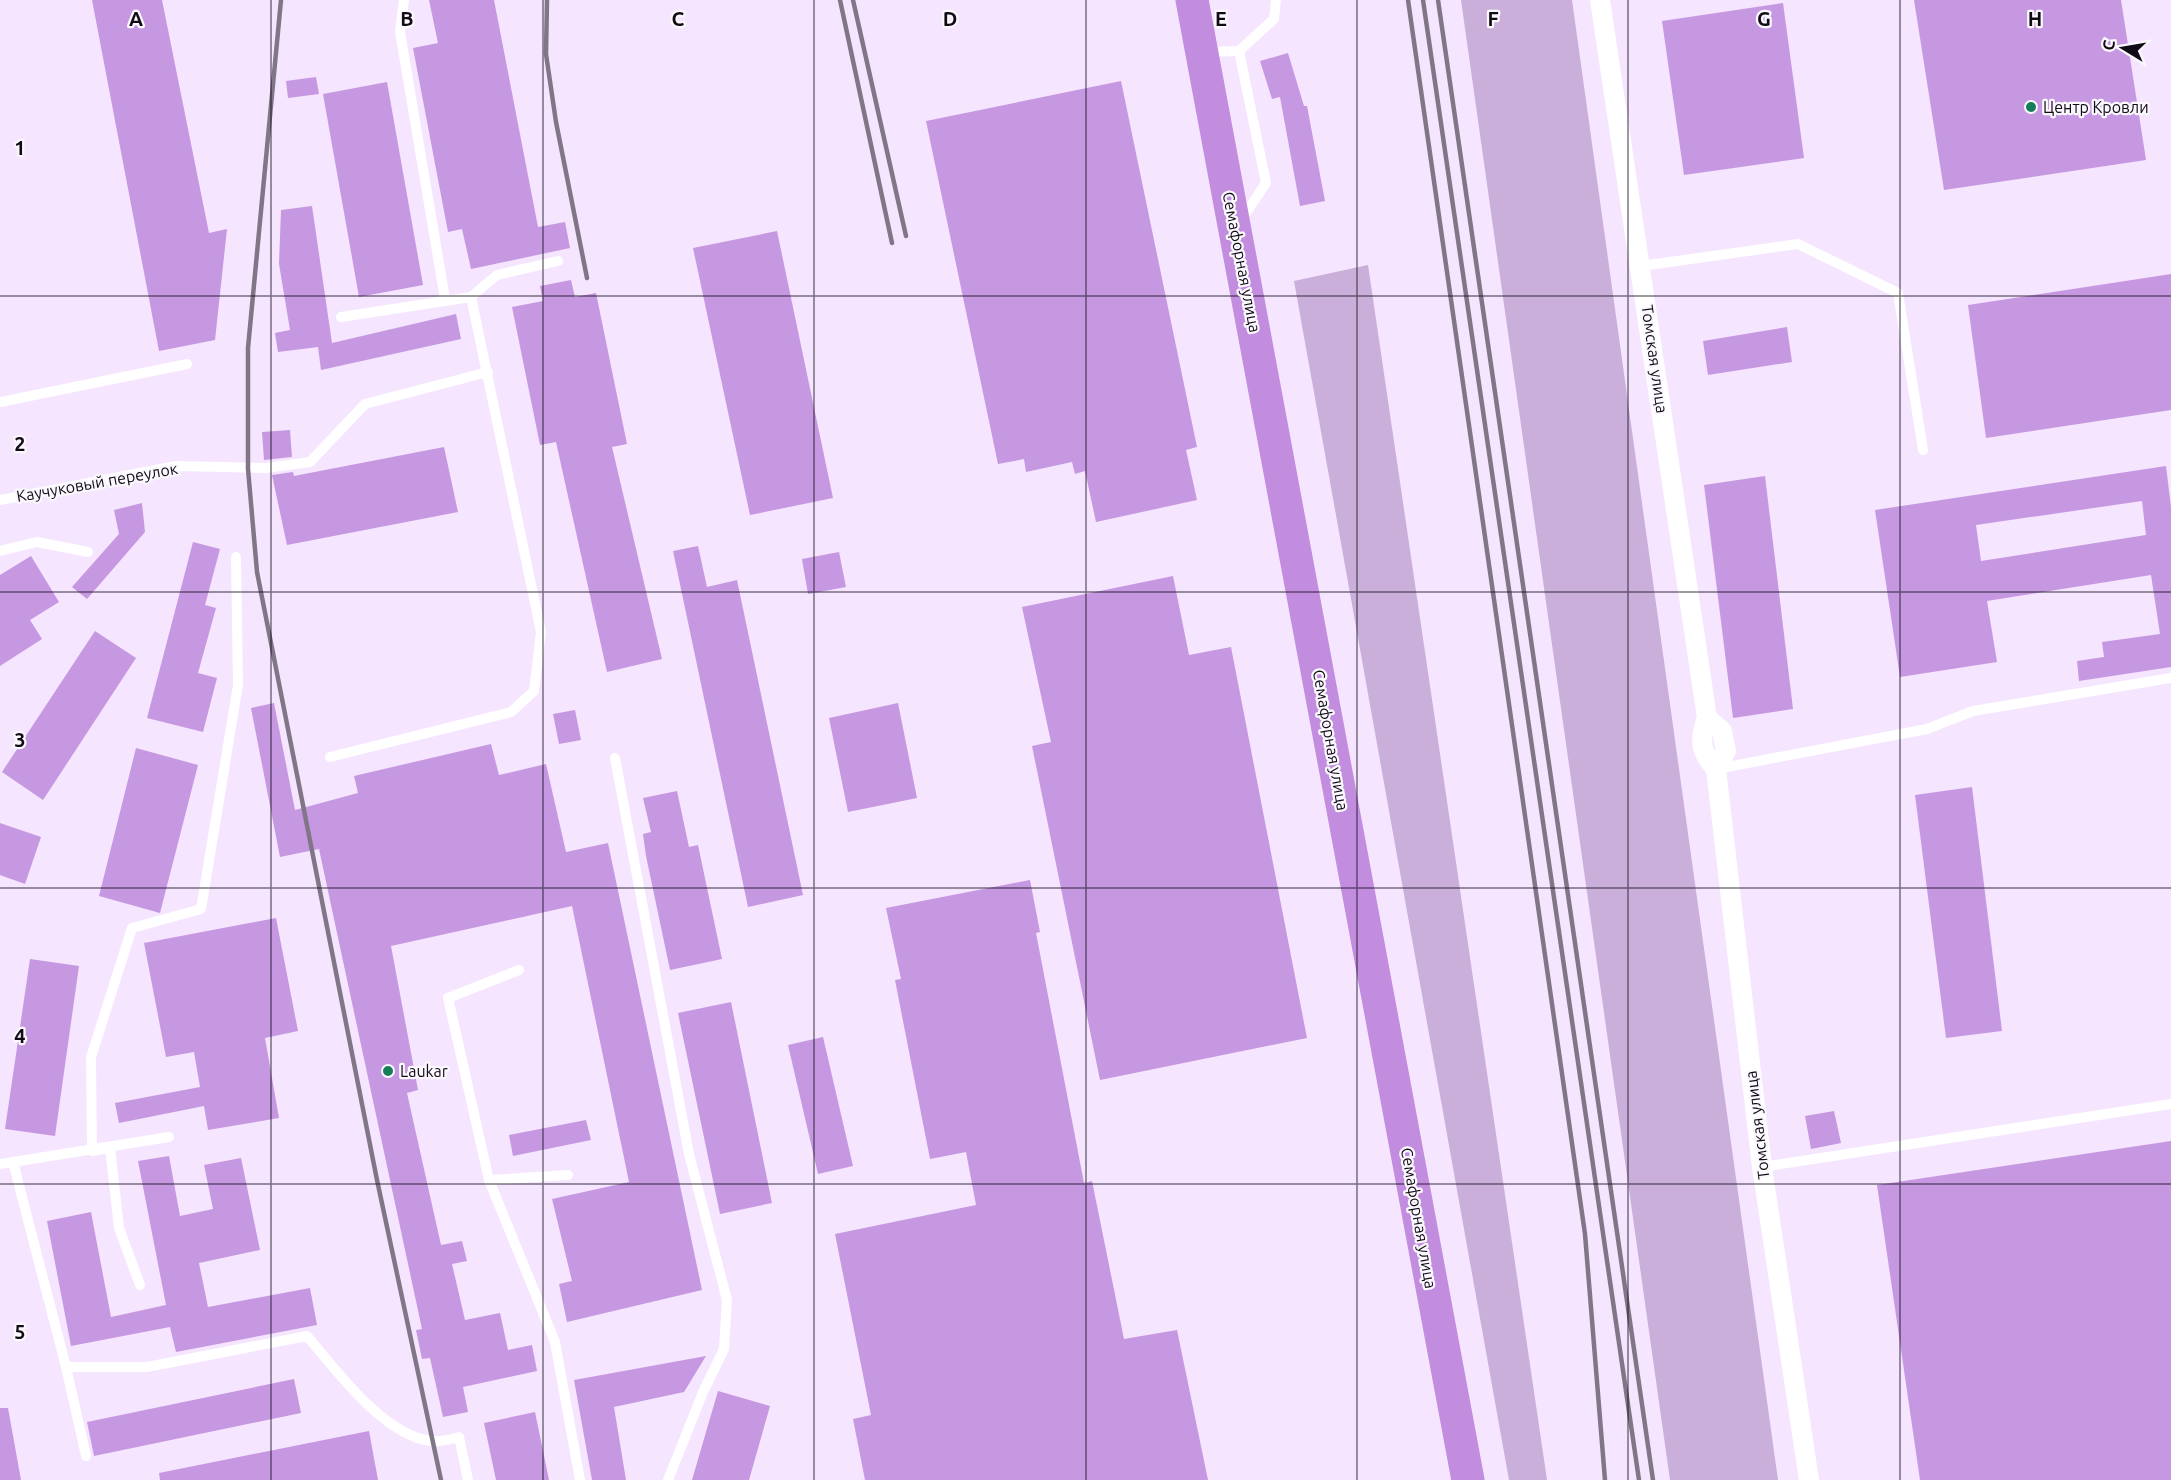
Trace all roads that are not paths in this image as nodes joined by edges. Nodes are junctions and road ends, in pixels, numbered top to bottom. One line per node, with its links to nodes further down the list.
1 (404, 0): 11 (lane)
2 (1192, 0): 6 (highway, Семафорная улица)
3 (1276, 0): 5 (lane)
4 (1600, 0): 9 (street, Томская улица)
5 (1239, 51): 6 (lane); 7 (lane)
6 (1202, 52): 7 (highway, Семафорная улица)
7 (1236, 228): 41 (highway, Семафорная улица)
8 (558, 261): 10 (lane)
9 (1641, 266): 16 (lane); 24 (street, Томская улица)
10 (471, 297): 11 (lane); 14 (lane)
11 (445, 299): 12 (lane)
12 (341, 317)
13 (186, 364): 15 (lane)
14 (488, 372): 17 (lane, Каучуковый переулок); 22 (lane)
15 (0, 402)
16 (1923, 450)
17 (0, 500)
18 (0, 550): 19 (lane)
19 (88, 552)
20 (236, 557): 29 (lane)
21 (2171, 678): 24 (lane)
22 (330, 757)
23 (615, 758): 40 (lane)
24 (1716, 769): 32 (street, Томская улица)
25 (519, 970): 34 (lane)
26 (2171, 1104): 32 (lane)
27 (169, 1137): 28 (lane)
28 (110, 1148): 29 (lane); 35 (lane)
29 (92, 1151): 30 (lane)
30 (13, 1162): 31 (lane); 36 (lane)
31 (0, 1164)
32 (1762, 1167): 42 (street, Томская улица)
33 (568, 1175): 34 (lane)
34 (489, 1180): 39 (lane)
35 (140, 1285)
36 (66, 1367): 37 (lane); 38 (lane)
37 (86, 1456)
38 (468, 1480)
39 (580, 1480)
40 (668, 1480)
41 (1468, 1480)
42 (1809, 1480)

